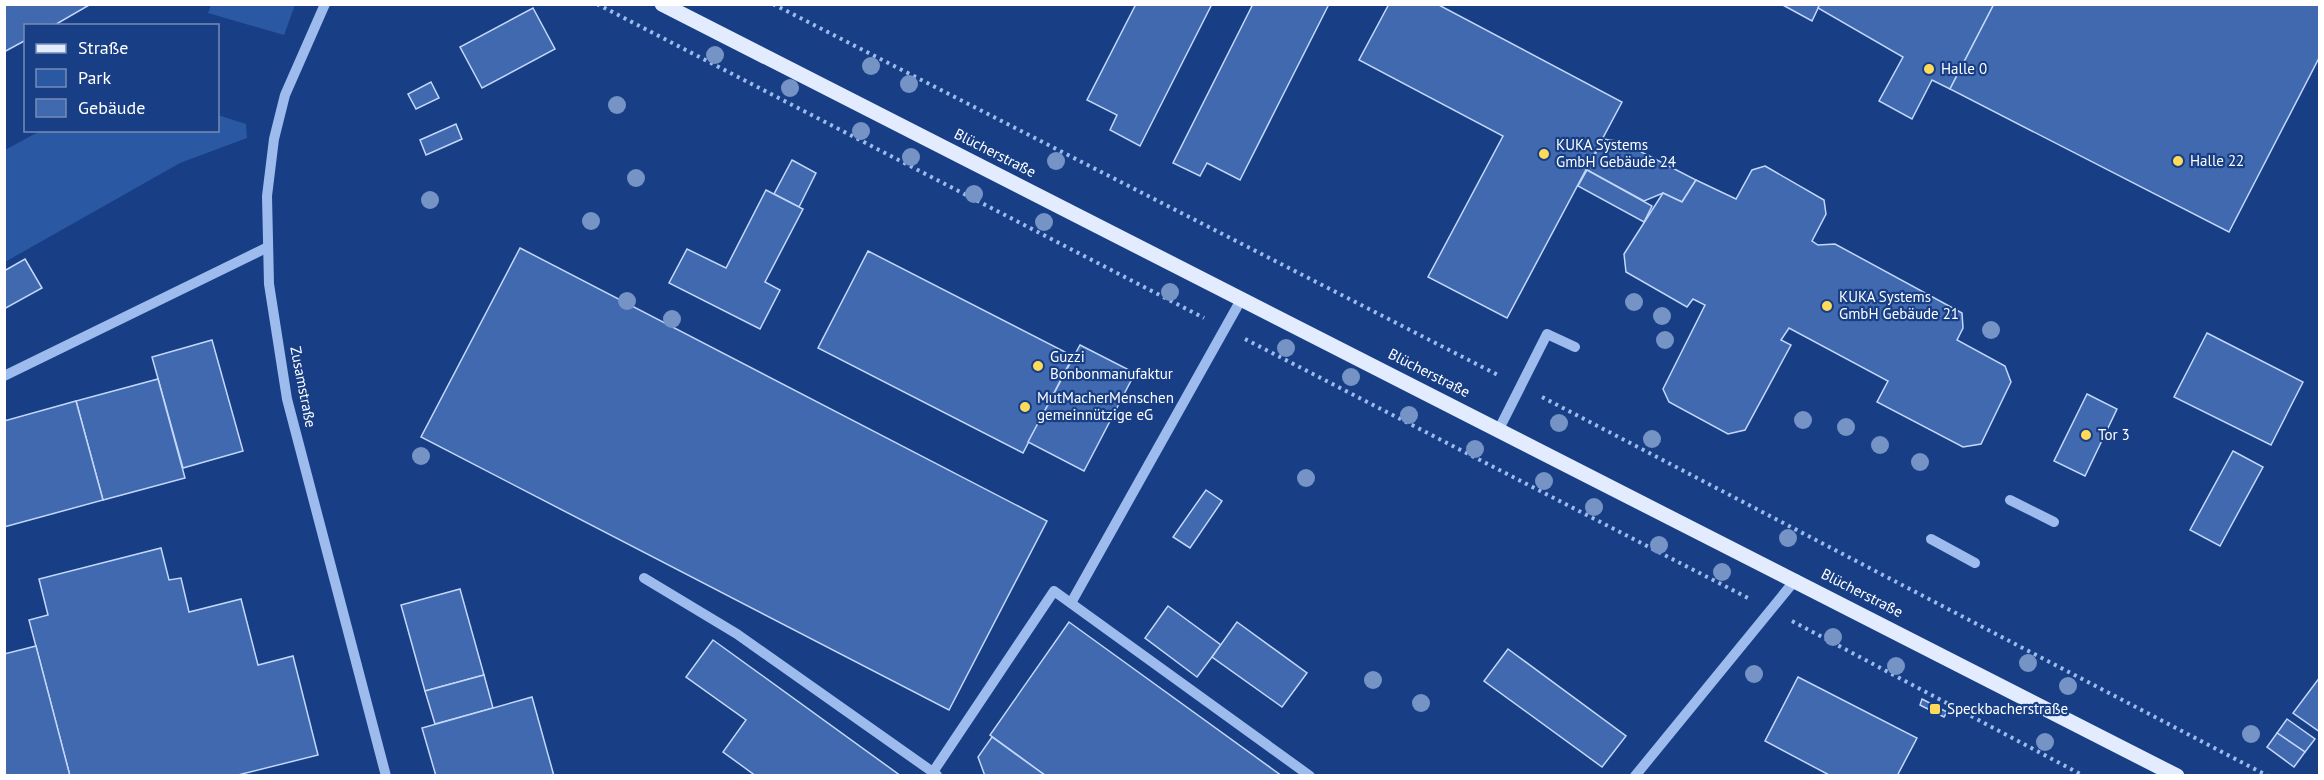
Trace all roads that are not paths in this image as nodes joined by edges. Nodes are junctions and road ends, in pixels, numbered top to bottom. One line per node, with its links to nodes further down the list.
1 (325, 4): 3 (street, Zusamstraße)
2 (662, 4): 4 (main road, Blücherstraße)
3 (268, 247): 6 (street); 16 (street, Zusamstraße)
4 (1242, 298): 7 (main road, Blücherstraße); 14 (street)
5 (1575, 347): 7 (street)
6 (4, 375)
7 (1499, 429): 13 (main road, Blücherstraße)
8 (2010, 500): 9 (street)
9 (2054, 522)
10 (1931, 539): 11 (street)
11 (1975, 563)
12 (644, 578): 15 (street)
13 (1796, 579): 18 (street); 19 (main road, Blücherstraße)
14 (1071, 603): 15 (street); 17 (street)
15 (936, 774)
16 (386, 776)
17 (1310, 776)
18 (1635, 776)
19 (2177, 776)

